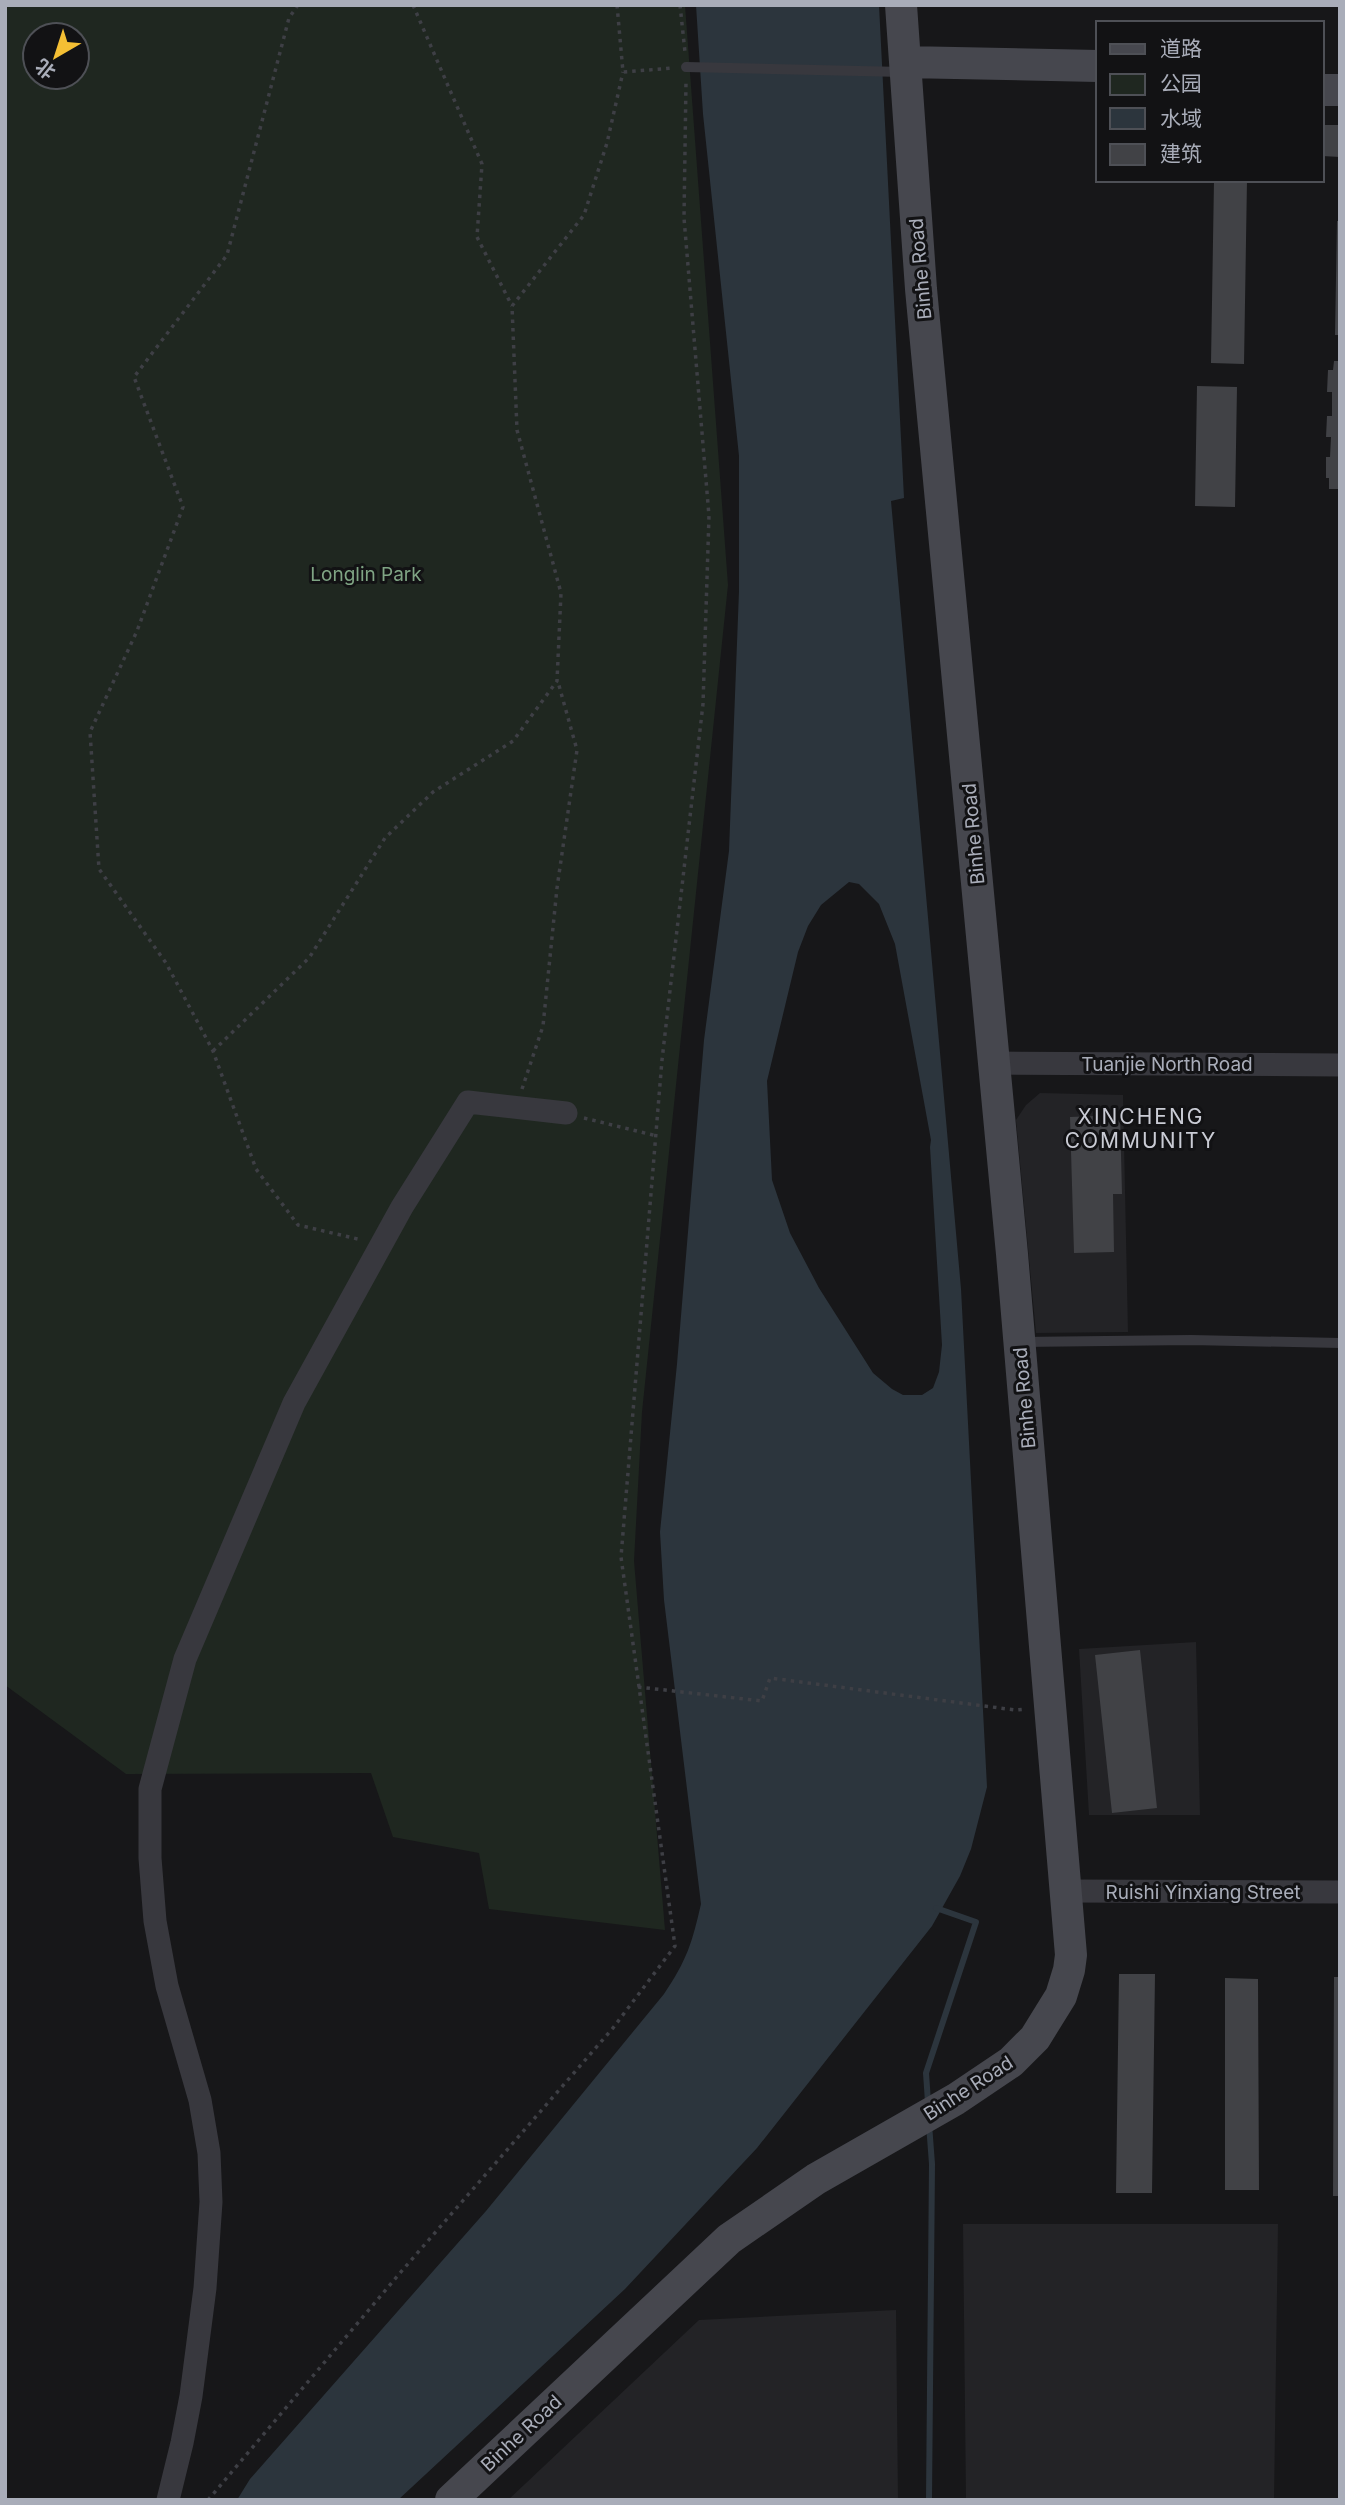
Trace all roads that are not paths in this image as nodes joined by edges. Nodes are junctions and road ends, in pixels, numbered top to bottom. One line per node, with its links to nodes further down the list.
1 (901, 5): 4 (street, Binhe Road)
2 (1096, 66): 4 (street)
3 (686, 67): 4 (lane)
4 (899, 72): 5 (street); 6 (street, Binhe Road)
5 (1096, 85)
6 (994, 1063): 7 (street, Tuanjie North Road); 9 (street, Binhe Road)
7 (1340, 1065)
8 (566, 1113): 13 (street)
9 (1020, 1342): 10 (lane); 11 (street, Binhe Road)
10 (1340, 1343)
11 (1066, 1891): 12 (street, Ruishi Yinxiang Street); 14 (street, Binhe Road)
12 (1340, 1892)
13 (168, 2500)
14 (451, 2500)

